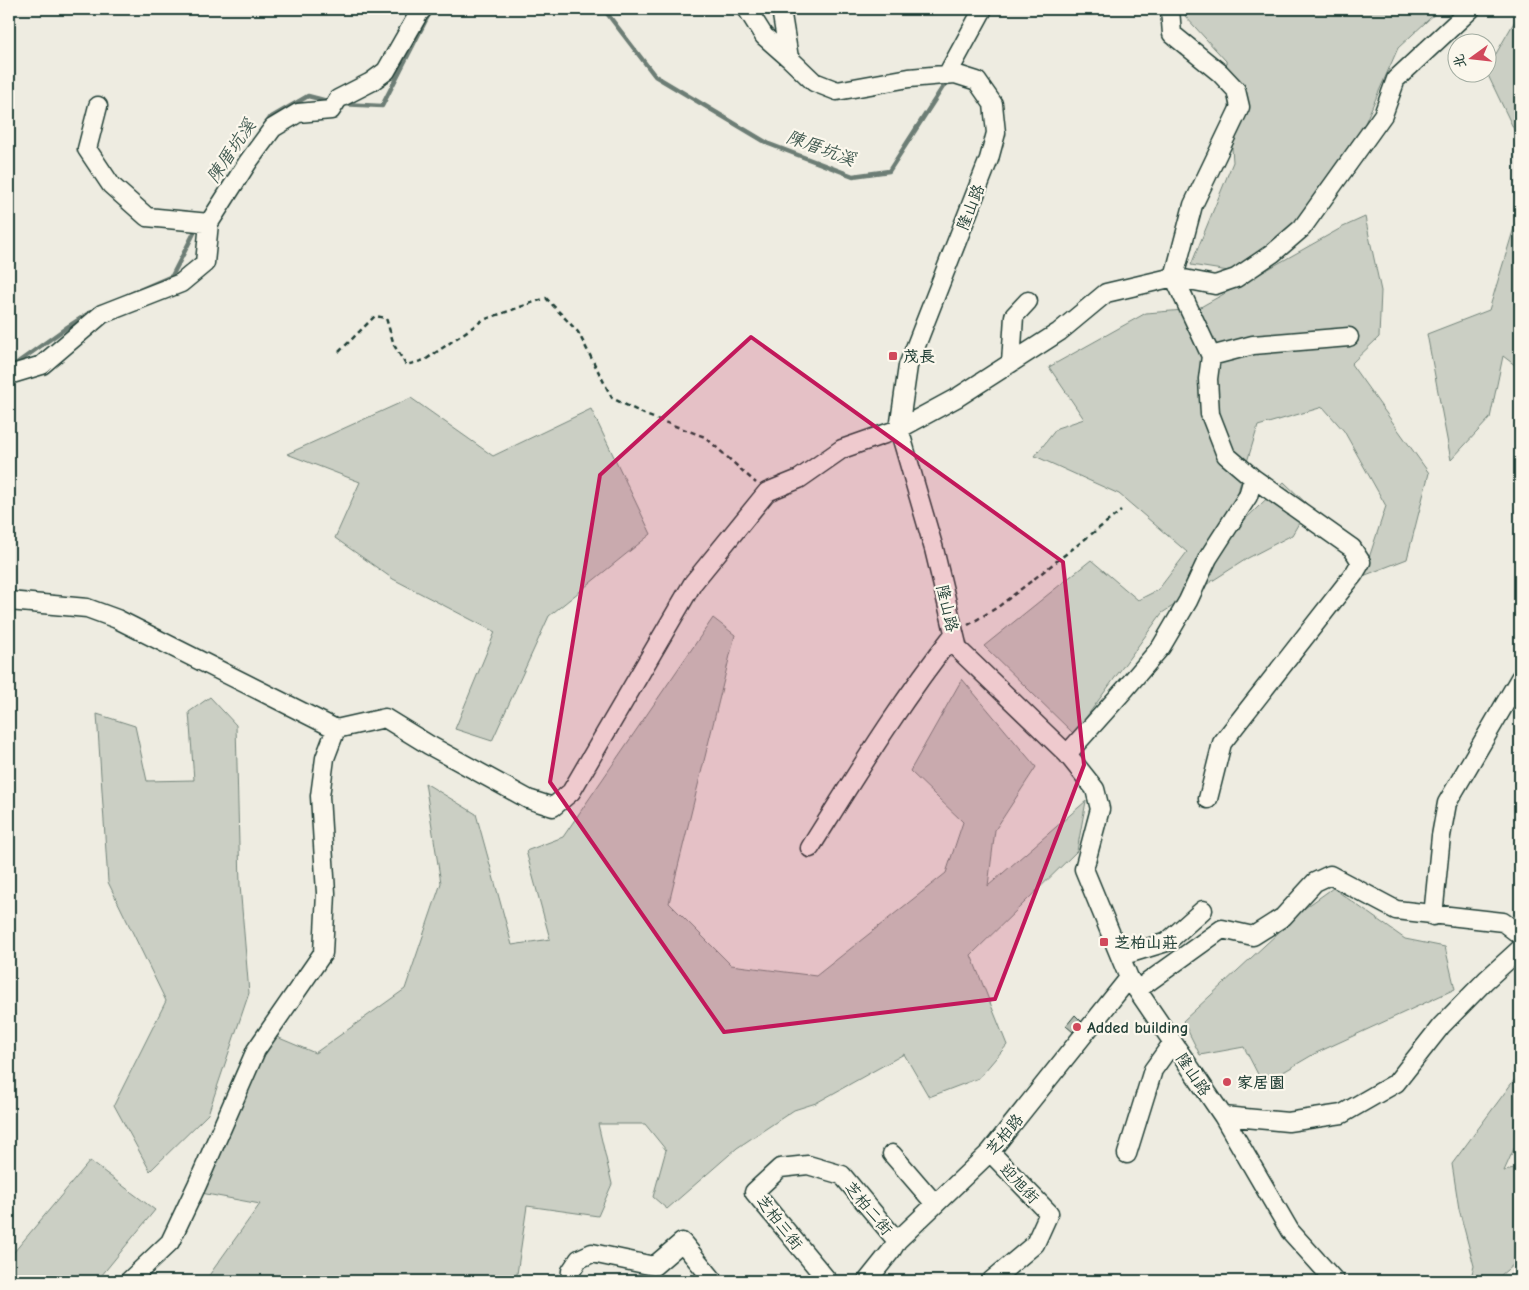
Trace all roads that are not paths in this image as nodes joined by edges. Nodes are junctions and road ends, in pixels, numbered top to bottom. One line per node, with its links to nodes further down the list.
1 (423, 9): 10 (street)
2 (747, 9): 7 (street, 隆山路)
3 (781, 9): 7 (street)
4 (983, 9): 8 (street)
5 (1170, 9): 11 (street)
6 (1471, 9): 11 (street)
7 (789, 58): 8 (street, 隆山路)
8 (950, 74): 17 (street, 隆山路)
9 (98, 106): 10 (street)
10 (209, 223): 16 (street)
11 (1174, 277): 14 (street); 15 (street)
12 (1028, 301): 15 (street)
13 (1349, 337): 14 (street)
14 (1211, 356): 18 (street)
15 (1011, 363): 17 (street)
16 (9, 375)
17 (899, 430): 20 (street, 隆山路); 22 (street)
18 (1253, 478): 23 (street); 24 (street)
19 (9, 601): 22 (street)
20 (954, 634): 23 (street, 隆山路); 25 (street)
21 (1520, 678): 27 (street)
22 (336, 728): 41 (street)
23 (1066, 754): 30 (street, 隆山路)
24 (1208, 799)
25 (810, 848)
26 (1202, 910): 30 (street)
27 (1434, 916): 28 (street); 31 (street, 芝柏路)
28 (1520, 935)
29 (1520, 949): 33 (street)
30 (1120, 956): 31 (street, 隆山路)
31 (1133, 984): 32 (street, 隆山路); 34 (street, 芝柏路)
32 (1173, 1042): 33 (street, 隆山路); 36 (street)
33 (1223, 1116): 47 (street, 隆山路)
34 (990, 1152): 38 (street, 芝柏路); 46 (street, 迎旭街)
35 (892, 1154): 38 (street)
36 (1127, 1154)
37 (842, 1176): 39 (street, 芝柏二街); 44 (street, 芝柏三街)
38 (935, 1204): 39 (street, 芝柏路)
39 (897, 1241): 45 (street, 芝柏路)
40 (653, 1274): 42 (street); 43 (street)
41 (130, 1281)
42 (570, 1281)
43 (714, 1281)
44 (828, 1281)
45 (867, 1281)
46 (992, 1281)
47 (1335, 1281)

